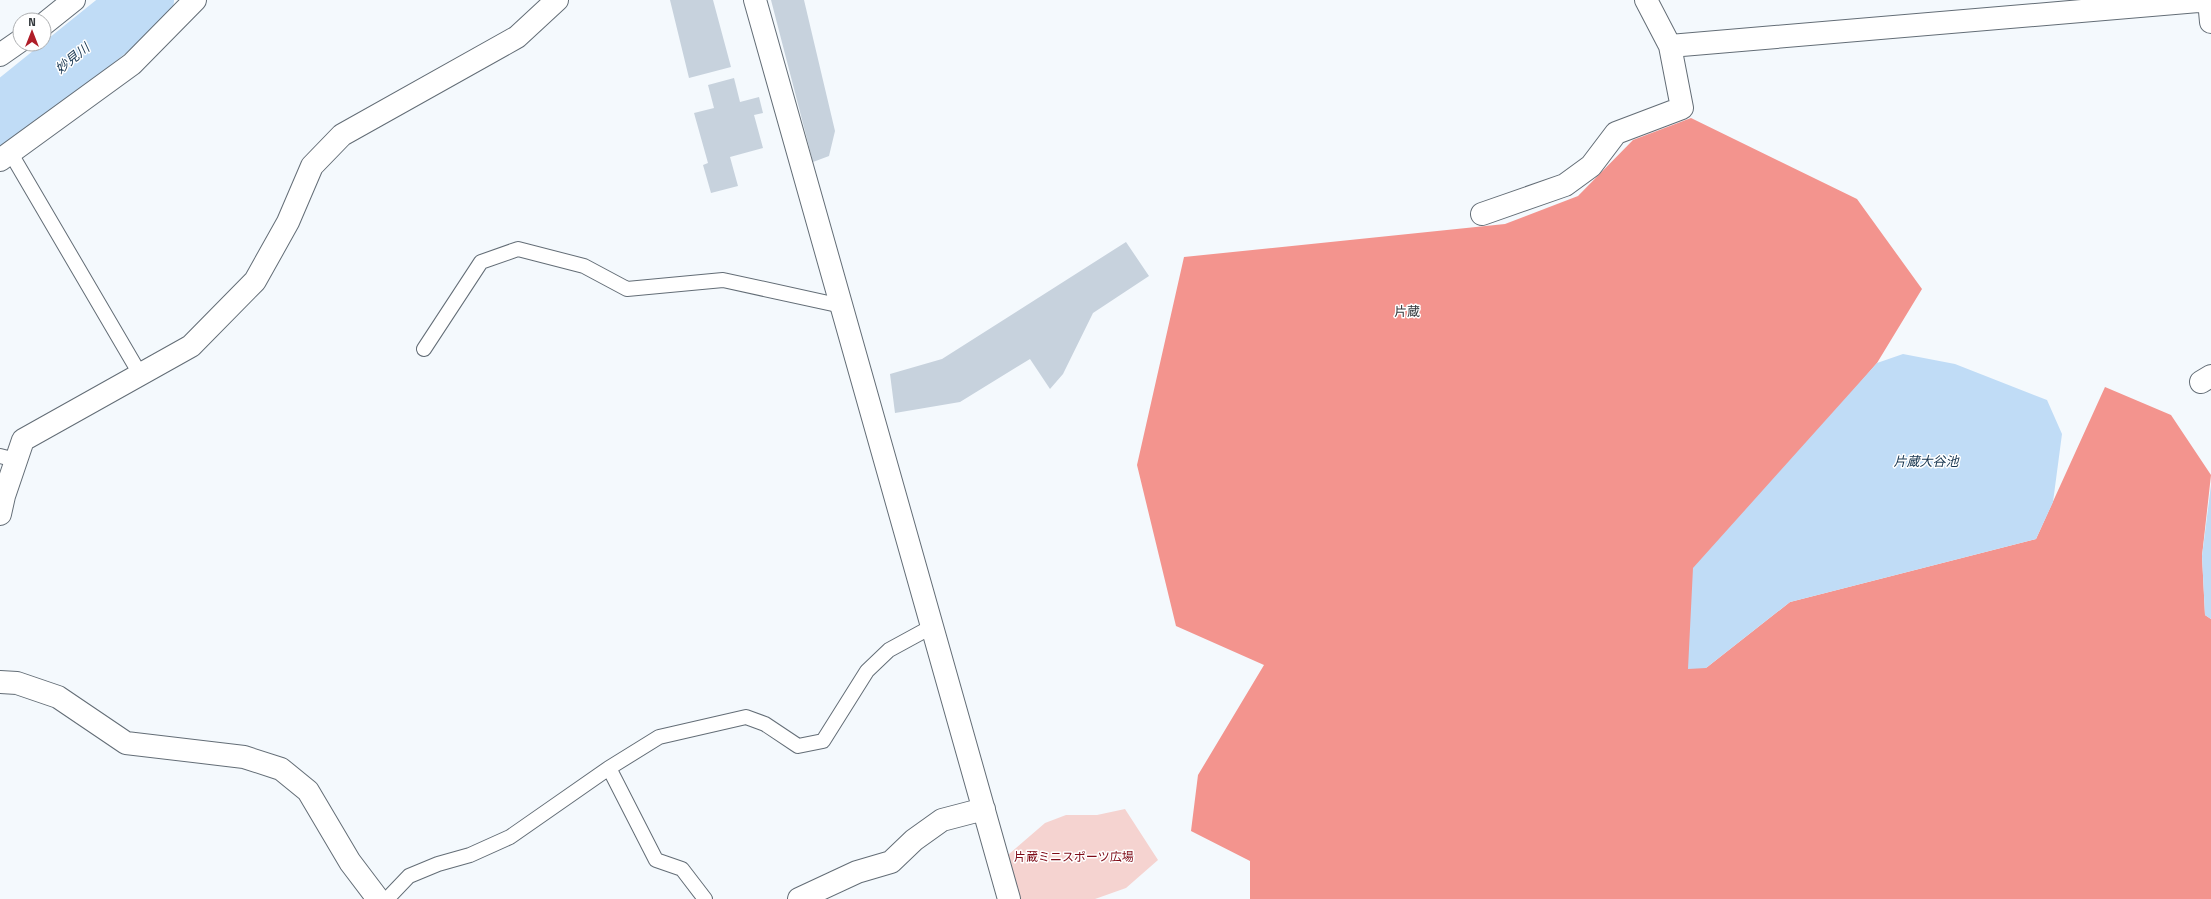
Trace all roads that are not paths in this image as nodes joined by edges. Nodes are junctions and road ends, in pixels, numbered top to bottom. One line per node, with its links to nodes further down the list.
1 (74, 0): 7 (street)
2 (195, 0): 12 (street)
3 (557, 0): 16 (street)
4 (755, 0): 14 (street)
5 (1646, 0): 9 (street)
6 (2210, 0): 8 (street); 9 (street)
7 (52, 18)
8 (2211, 22)
9 (1670, 46): 13 (street)
10 (12, 47): 11 (street)
11 (0, 55)
12 (5, 156): 16 (lane)
13 (1482, 214)
14 (842, 306): 15 (lane); 19 (street)
15 (424, 349)
16 (140, 374): 17 (street)
17 (8, 458): 18 (street)
18 (0, 514)
19 (934, 626): 21 (lane); 22 (street)
20 (0, 682): 23 (street)
21 (609, 768): 24 (lane); 25 (lane)
22 (984, 809): 26 (street); 27 (street)
23 (378, 899)
24 (387, 899)
25 (705, 899)
26 (799, 899)
27 (1009, 899)

